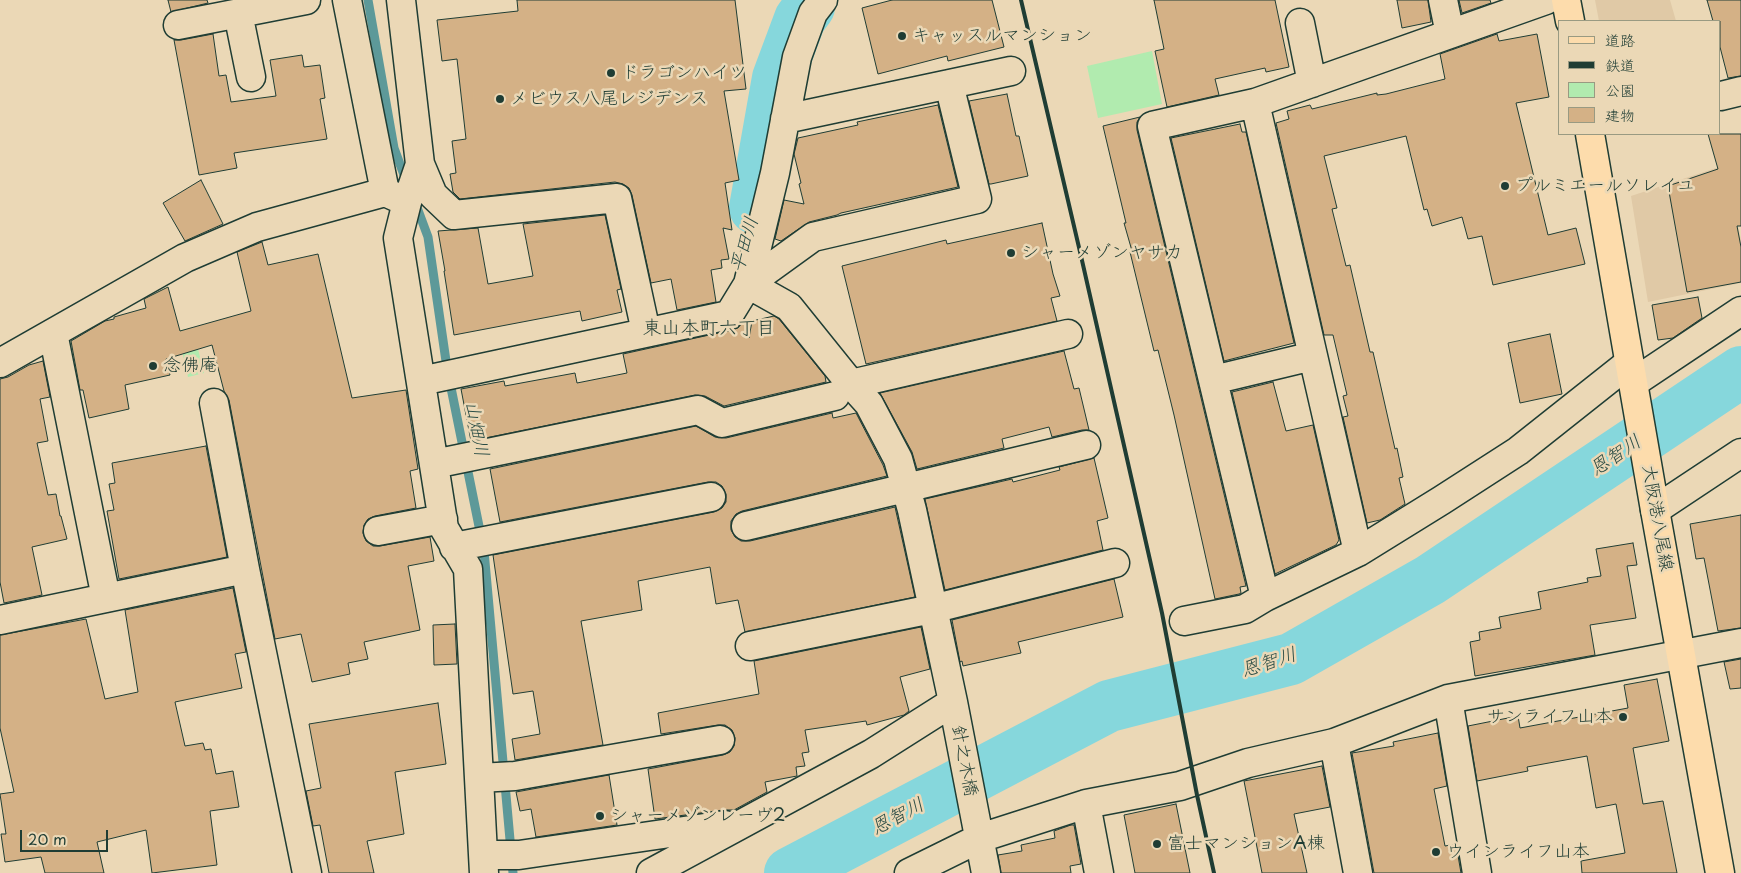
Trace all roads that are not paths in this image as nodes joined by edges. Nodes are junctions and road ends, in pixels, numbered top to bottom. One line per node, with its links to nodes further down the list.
1 (306, 0): 9 (street)
2 (347, 0): 20 (street)
3 (401, 0): 20 (street)
4 (823, 0): 18 (street)
5 (1442, 0): 12 (street)
6 (1546, 0): 12 (street)
7 (1566, 0): 10 (main road)
8 (1298, 10): 15 (street)
9 (238, 13): 11 (street); 14 (street)
10 (1570, 20)
11 (178, 25)
12 (1450, 34): 15 (street)
13 (1011, 71): 16 (street)
14 (250, 77)
15 (1312, 83): 17 (street)
16 (949, 84): 18 (street); 21 (street)
17 (1255, 103): 26 (street); 30 (street)
18 (785, 119): 21 (street)
19 (1590, 135): 28 (main road, 大阪港八尾線)
20 (407, 188): 23 (street); 24 (street); 29 (street)
21 (748, 284): 23 (street); 31 (street, 針之木橋)
22 (1741, 311): 28 (street)
23 (646, 332): 29 (street)
24 (52, 333): 27 (street); 47 (street)
25 (1068, 334): 31 (street)
26 (1313, 356): 30 (street); 43 (street)
27 (0, 362)
28 (1631, 373): 38 (main road, 大阪港八尾線); 43 (street)
29 (438, 377): 35 (street)
30 (1213, 380): 46 (street)
31 (843, 390): 35 (street); 36 (street, 針之木橋)
32 (214, 403): 45 (street)
33 (1086, 445): 36 (street)
34 (1741, 453): 38 (street)
35 (454, 460): 39 (street)
36 (906, 488): 40 (street); 48 (street, 針之木橋)
37 (711, 497): 42 (street)
38 (1655, 510): 53 (main road, 大阪港八尾線)
39 (443, 519): 41 (street); 42 (street)
40 (746, 526)
41 (378, 531)
42 (471, 543): 58 (street)
43 (1358, 552): 46 (street)
44 (1115, 562): 48 (street)
45 (245, 569): 47 (street); 63 (street)
46 (1265, 597): 50 (street)
47 (106, 598): 49 (street)
48 (932, 609): 52 (street); 55 (street, 針之木橋)
49 (0, 620)
50 (1184, 621)
51 (1741, 643): 53 (street)
52 (750, 646)
53 (1682, 654): 54 (street); 70 (main road, 大阪港八尾線)
54 (1448, 699): 57 (street); 69 (street)
55 (953, 702): 60 (street); 61 (street, 針之木橋)
56 (720, 740): 58 (street)
57 (1334, 743): 59 (street); 68 (street)
58 (497, 777): 62 (street)
59 (1086, 804): 61 (street); 67 (street)
60 (744, 823): 62 (street); 64 (street)
61 (978, 829): 65 (street); 66 (street, 針之木橋)
62 (496, 860)
63 (307, 873)
64 (651, 873)
65 (909, 873)
66 (986, 873)
67 (1099, 873)
68 (1358, 873)
69 (1477, 873)
70 (1720, 873)

